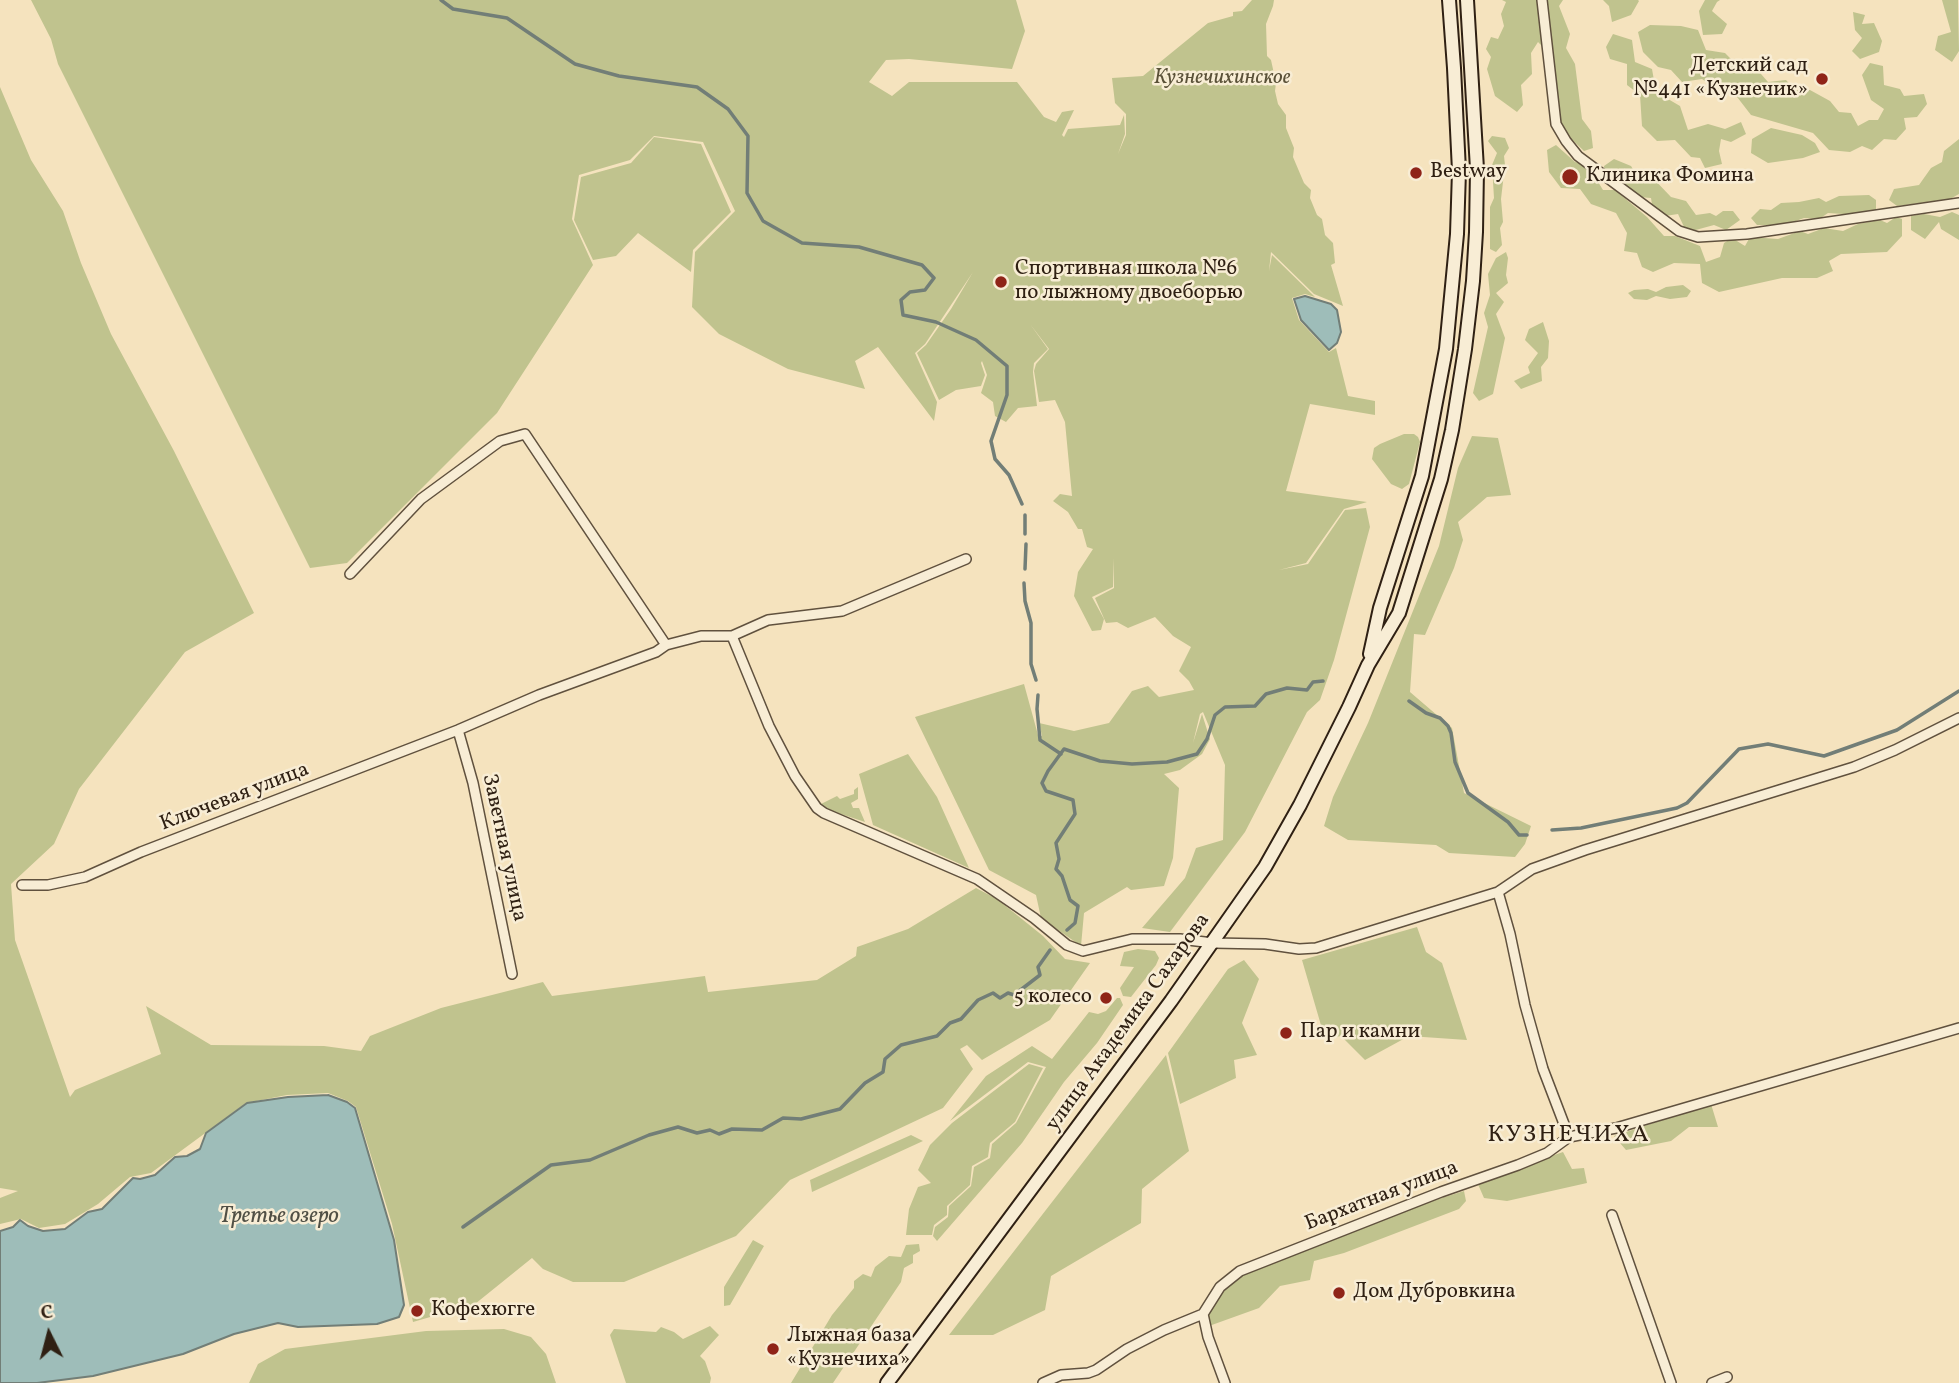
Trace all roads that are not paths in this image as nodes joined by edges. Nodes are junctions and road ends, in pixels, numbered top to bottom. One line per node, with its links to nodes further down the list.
1 (1449, 0): 9 (main road, улица Академика Сахарова)
2 (1467, 0): 9 (main road, улица Академика Сахарова)
3 (1542, 0): 4 (street)
4 (1959, 203)
5 (966, 559): 7 (street)
6 (350, 574): 8 (street)
7 (732, 636): 8 (street, Ключевая улица); 14 (street)
8 (666, 645): 11 (street, Ключевая улица)
9 (1368, 665): 14 (main road, улица Академика Сахарова)
10 (1959, 718): 13 (street)
11 (458, 730): 12 (street, Ключевая улица); 15 (street, Заветная улица)
12 (23, 884)
13 (1497, 892): 14 (street); 17 (street)
14 (1213, 943): 21 (main road, улица Академика Сахарова)
15 (512, 974)
16 (1959, 1028): 17 (street, Бархатная улица)
17 (1569, 1137): 19 (street, Бархатная улица)
18 (1612, 1215): 24 (street)
19 (1203, 1314): 22 (street); 23 (street)
20 (1727, 1377): 25 (street)
21 (887, 1383)
22 (1043, 1383)
23 (1225, 1383)
24 (1671, 1383)
25 (1712, 1383)

